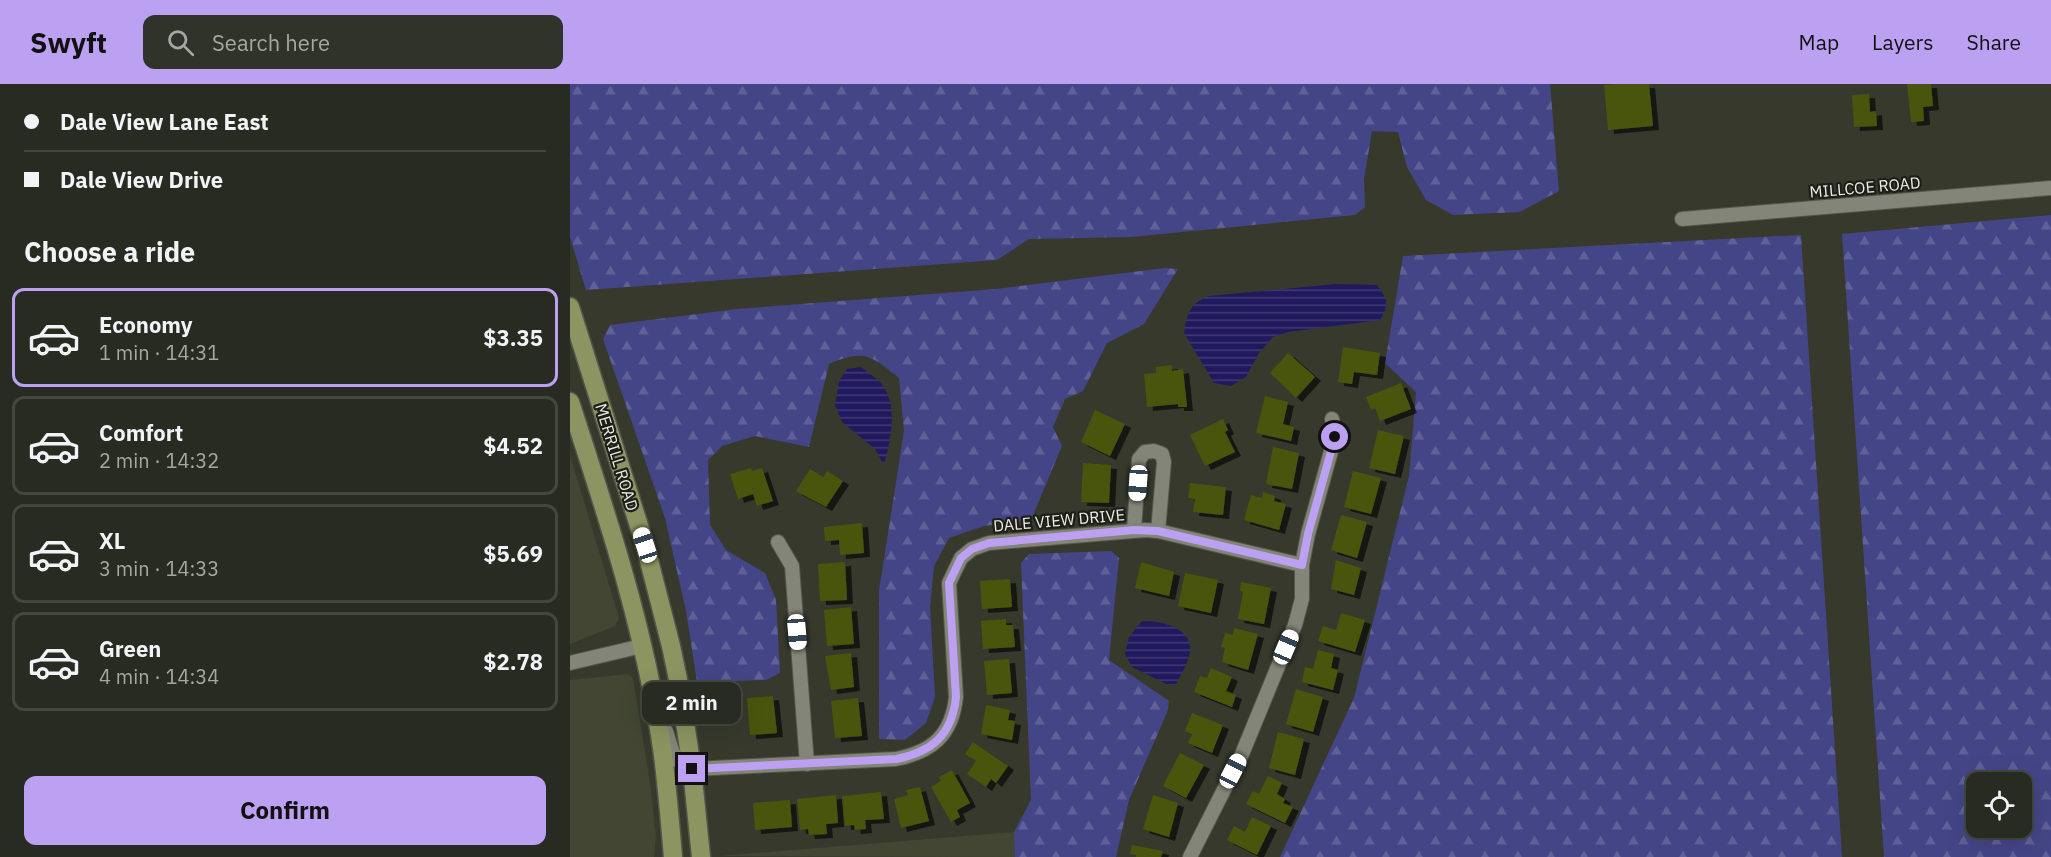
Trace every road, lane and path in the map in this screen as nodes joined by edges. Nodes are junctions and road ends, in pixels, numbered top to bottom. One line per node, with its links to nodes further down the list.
1 (2051, 188): 2 (street, MILLCOE ROAD)
2 (1682, 219)
3 (570, 307): 14 (main road, MERRILL ROAD)
4 (570, 402): 10 (main road, MERRILL ROAD)
5 (1332, 419): 9 (street)
6 (1134, 530): 7 (street, DALE VIEW DRIVE); 7 (street); 13 (street, DALE VIEW DRIVE)
7 (1158, 531): 9 (street, DALE VIEW DRIVE)
8 (778, 542): 13 (street)
9 (1302, 565): 17 (street)
10 (642, 646): 11 (street); 12 (main road, MERRILL ROAD)
11 (570, 663)
12 (651, 686): 14 (street); 15 (main road, MERRILL ROAD)
13 (807, 764): 14 (street, DALE VIEW DRIVE)
14 (692, 769): 16 (main road, MERRILL ROAD)
15 (673, 857)
16 (701, 857)
17 (1190, 857)

